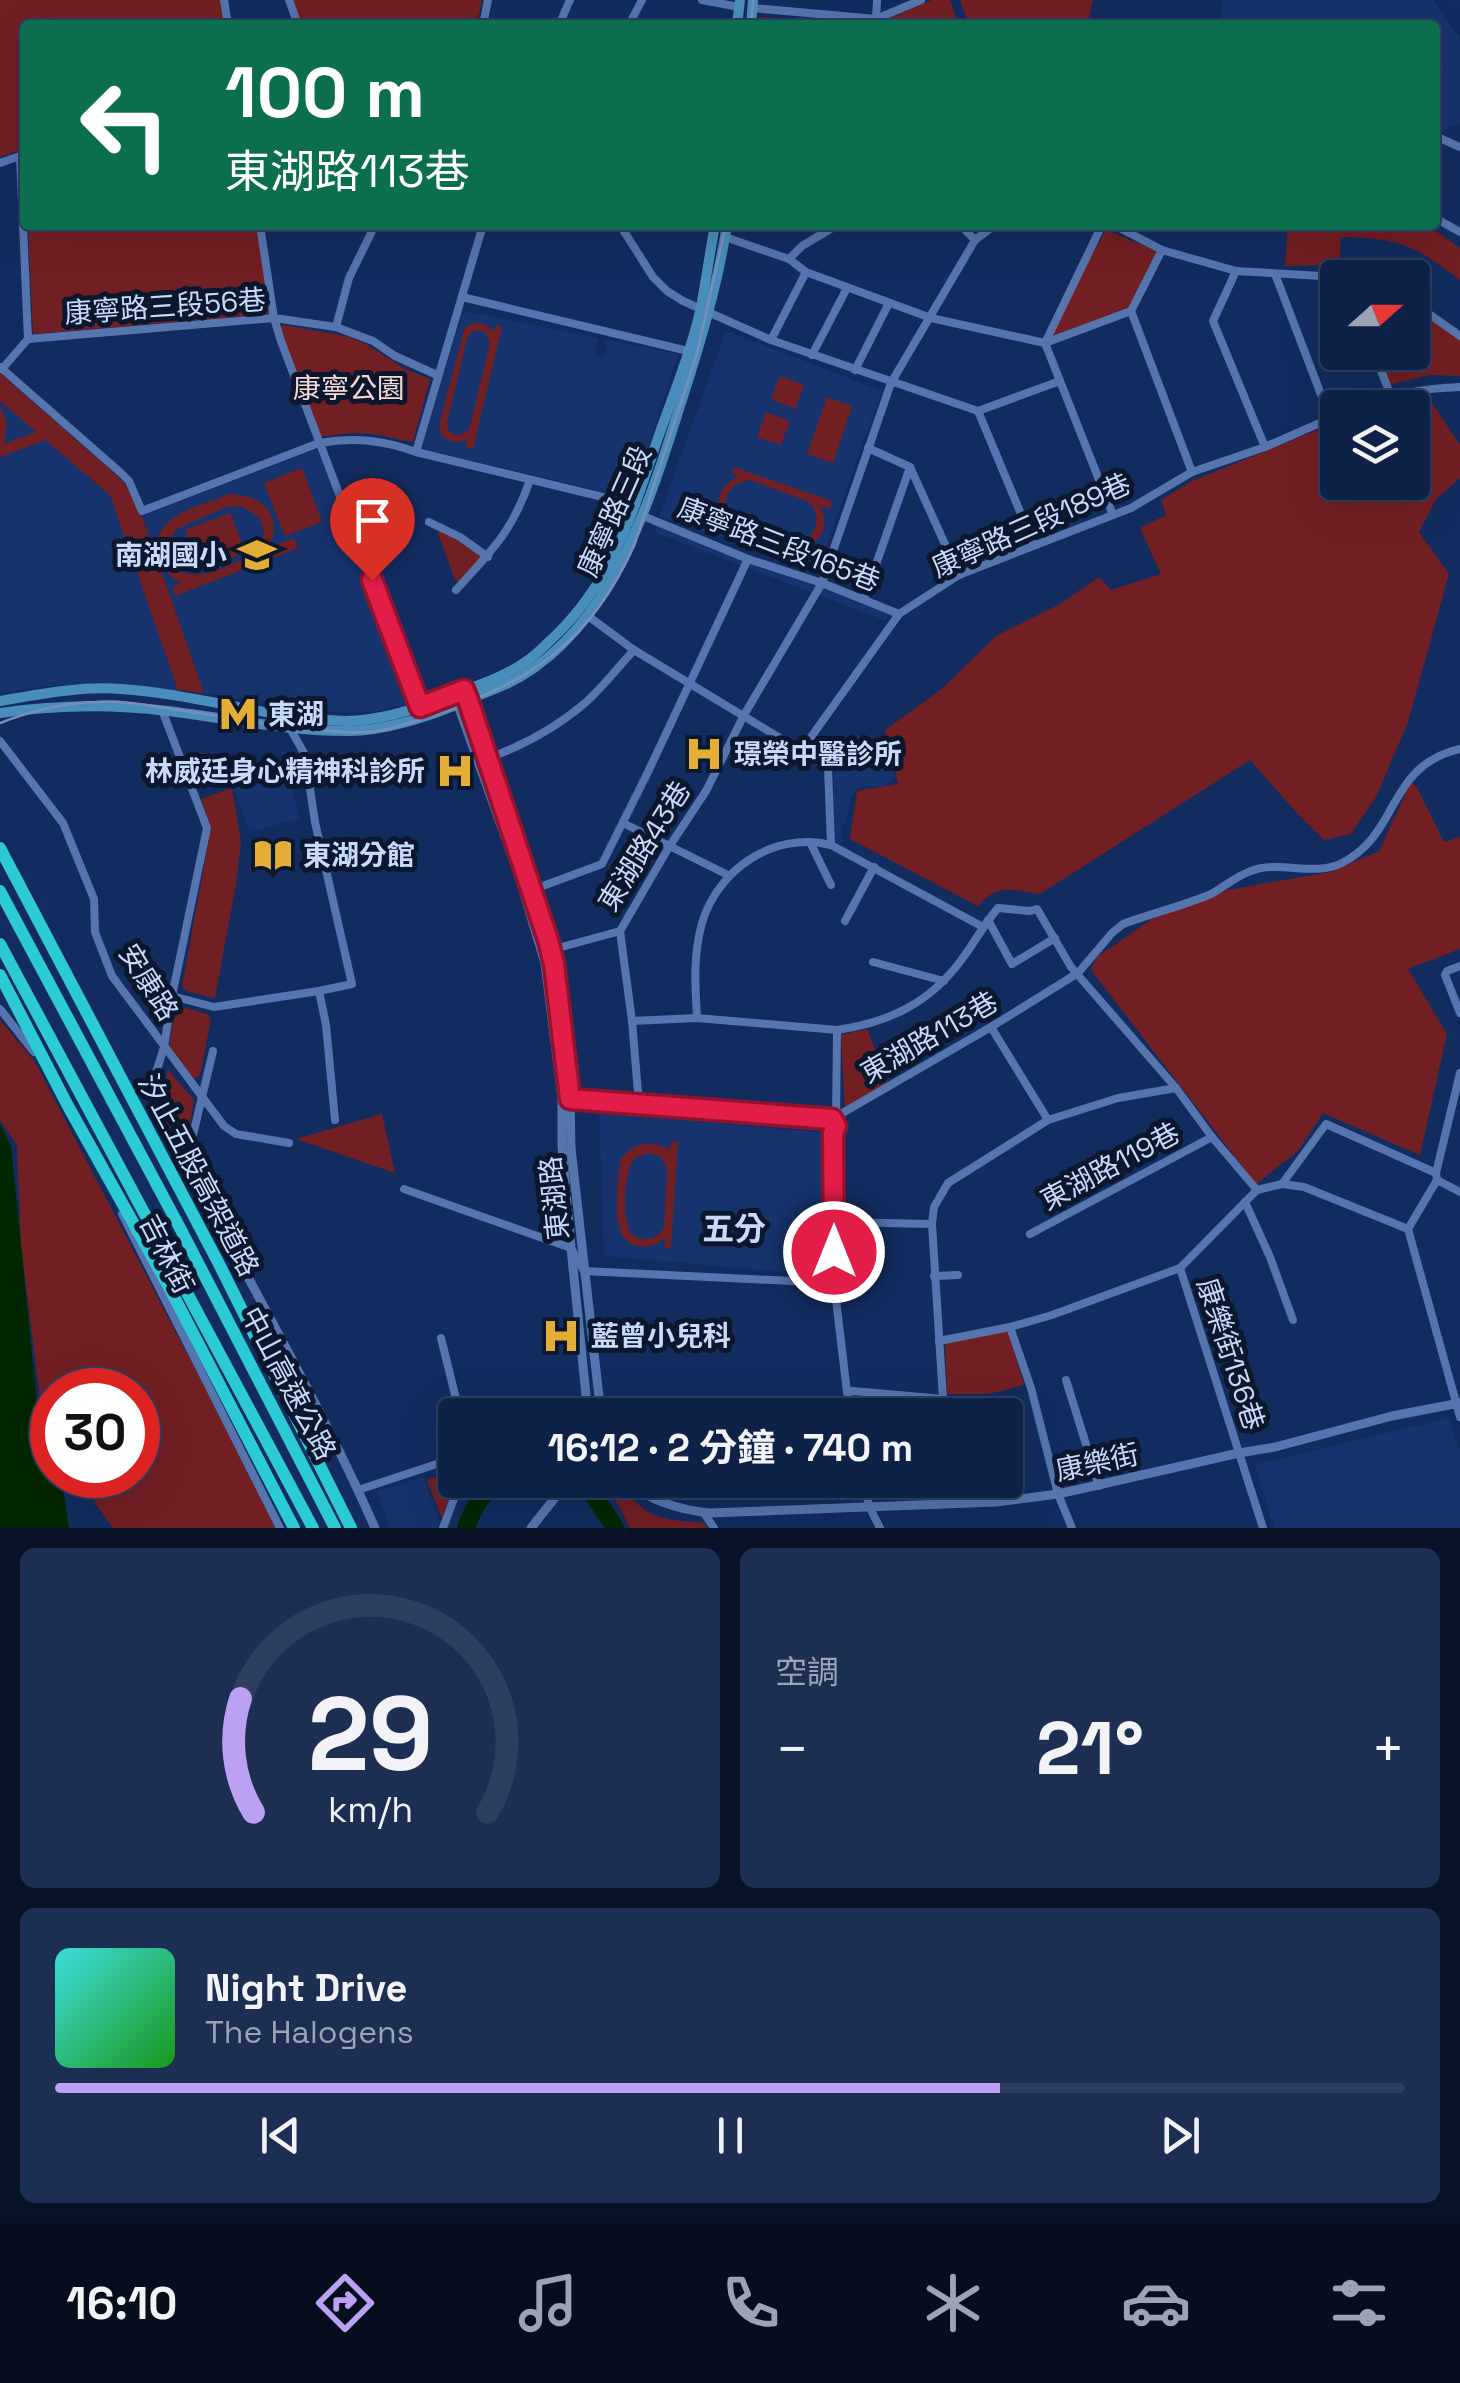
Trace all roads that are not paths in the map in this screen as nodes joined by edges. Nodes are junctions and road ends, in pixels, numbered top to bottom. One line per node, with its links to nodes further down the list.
1 (702, 0): 4 (street)
2 (878, 0): 6 (street)
3 (921, 0): 6 (street)
4 (739, 4)
5 (753, 4): 6 (street)
6 (876, 19)
7 (23, 230): 36 (street, 康寧路三段56巷)
8 (261, 230): 32 (street)
9 (371, 230): 34 (street)
10 (482, 230): 27 (street)
11 (623, 230): 29 (street)
12 (714, 230): 29 (main road, 康寧路三段)
13 (828, 230): 21 (street)
14 (965, 230): 19 (street)
15 (988, 230): 19 (street)
16 (1100, 230): 38 (street)
17 (1124, 230): 20 (street)
18 (726, 231): 21 (street); 29 (main road, 康寧路三段)
19 (975, 240): 33 (street, 東湖路43巷)
20 (1162, 250): 22 (street); 30 (street)
21 (789, 259): 23 (street)
22 (1236, 271): 24 (street); 52 (street)
23 (806, 272): 26 (street); 37 (street)
24 (1276, 274): 25 (street); 47 (street)
25 (1320, 276)
26 (847, 288): 28 (street); 40 (street)
27 (462, 298): 39 (street); 43 (street)
28 (889, 303): 33 (street); 42 (street)
29 (705, 311): 37 (street); 39 (main road, 康寧路三段); 60 (main road, 康寧路三段)
30 (1131, 311): 38 (street); 56 (street)
31 (1430, 315): 35 (street)
32 (274, 318): 34 (street, 康寧路三段56巷); 36 (street, 康寧路三段56巷); 51 (street)
33 (931, 318): 38 (street); 45 (street, 東湖路43巷)
34 (336, 327): 43 (street, 康寧路三段56巷)
35 (1460, 336)
36 (28, 339): 41 (street)
37 (771, 340): 40 (street)
38 (1045, 343): 44 (street)
39 (688, 351): 58 (main road, 康寧路三段)
40 (812, 355): 42 (street)
41 (1, 368): 51 (street)
42 (855, 370): 45 (street)
43 (437, 375): 54 (street)
44 (1060, 381): 49 (street); 59 (street)
45 (891, 383): 49 (street); 53 (street, 東湖路43巷)
46 (1460, 386): 48 (street)
47 (1323, 390)
48 (1417, 390)
49 (978, 411): 62 (street)
50 (1320, 423): 52 (street, 康寧路三段189巷)
51 (320, 443): 54 (street); 75 (street)
52 (1265, 447): 56 (street, 康寧路三段189巷)
53 (868, 448): 55 (street); 66 (street, 東湖路43巷)
54 (416, 452): 57 (street)
55 (910, 467): 65 (street); 68 (street)
56 (1192, 472): 59 (street, 康寧路三段189巷)
57 (530, 480): 58 (street); 63 (street)
58 (636, 505): 73 (main road, 康寧路三段)
59 (1113, 515): 62 (street, 康寧路三段189巷)
60 (642, 516): 64 (street, 康寧路三段165巷); 70 (main road, 康寧路三段)
61 (429, 522): 63 (street)
62 (1034, 546): 65 (street, 康寧路三段189巷)
63 (488, 557): 67 (street)
64 (748, 559): 66 (street, 康寧路三段165巷); 72 (street)
65 (959, 575): 69 (street, 康寧路三段189巷)
66 (822, 584): 68 (street, 康寧路三段165巷); 78 (street, 東湖路43巷)
67 (456, 590)
68 (864, 599): 69 (street, 康寧路三段165巷)
69 (899, 614): 82 (street, 康寧路三段189巷)
70 (588, 616): 71 (street); 73 (main road, 康寧路三段)
71 (634, 650): 72 (street); 83 (street)
72 (690, 683): 78 (street); 84 (street)
73 (461, 697): 75 (main road, 康寧路三段); 79 (main road, 康寧路三段); 83 (street, 東湖路); 99 (street, 東湖路)
74 (2, 701): 75 (main road, 康寧路三段)
75 (420, 707)
76 (162, 710): 77 (main road, 康寧路三段); 79 (main road, 康寧路三段); 106 (street)
77 (0, 713)
78 (744, 715): 82 (street); 87 (street, 東湖路43巷)
79 (290, 728): 105 (street)
80 (0, 741): 113 (street, 安康路)
81 (1459, 747): 102 (street, 東湖路113巷)
82 (801, 750): 86 (street)
83 (489, 758): 92 (street, 東湖路)
84 (623, 823): 87 (street); 92 (street)
85 (810, 842): 86 (street); 90 (street); 91 (street)
86 (830, 845): 89 (street)
87 (669, 847): 90 (street); 96 (street, 東湖路43巷)
88 (0, 848): 170 (highway, 汐止五股高架道路)
89 (874, 867): 94 (street); 95 (street)
90 (728, 875): 109 (street)
91 (831, 886)
92 (532, 890): 99 (street, 東湖路)
93 (0, 891): 169 (highway, 中山高速公路)
94 (846, 922)
95 (985, 923): 97 (street); 97 (street); 104 (street)
96 (619, 932): 99 (street, 東湖路43巷); 110 (street)
97 (1055, 938): 102 (street)
98 (0, 944): 168 (highway, 中山高速公路)
99 (546, 951): 119 (street, 東湖路); 137 (street, 東湖路)
100 (872, 962): 104 (street)
101 (1460, 966): 108 (street)
102 (1078, 973): 111 (street, 東湖路113巷); 116 (street)
103 (0, 975): 167 (highway)
104 (944, 981): 112 (street)
105 (319, 992): 106 (street); 121 (street)
106 (172, 996): 113 (street)
107 (0, 1009): 166 (street, 吉林街)
108 (1459, 1010)
109 (697, 1018): 110 (street); 112 (street)
110 (632, 1020): 120 (street)
111 (991, 1027): 122 (street); 123 (street, 東湖路113巷)
112 (837, 1030): 123 (street)
113 (164, 1046): 117 (street); 118 (street, 安康路)
114 (214, 1052): 118 (street)
115 (1460, 1073): 126 (street)
116 (1176, 1088): 122 (street); 124 (street)
117 (149, 1095)
118 (202, 1099): 125 (street, 安康路); 132 (street)
119 (570, 1099): 120 (street); 139 (street, 東湖路)
120 (639, 1104): 123 (street)
121 (335, 1120)
122 (1048, 1120): 134 (street)
123 (836, 1126): 133 (street)
124 (1212, 1137): 129 (street); 136 (street, 東湖路119巷)
125 (289, 1143)
126 (1436, 1177): 127 (street); 130 (street); 135 (street)
127 (1282, 1184): 129 (street); 135 (street)
128 (404, 1189): 137 (street)
129 (1256, 1190): 131 (street)
130 (1460, 1192)
131 (1245, 1202): 138 (street); 143 (street)
132 (214, 1216): 158 (street)
133 (834, 1222): 134 (street); 142 (street)
134 (932, 1224): 141 (street)
135 (1408, 1229): 153 (street)
136 (1030, 1234)
137 (570, 1248): 139 (street); 150 (street, 東湖路)
138 (1180, 1268): 144 (street); 155 (street, 康樂街136巷)
139 (584, 1271): 142 (street); 151 (street, 東湖路)
140 (958, 1275): 141 (street)
141 (934, 1276): 146 (street)
142 (834, 1283): 148 (street)
143 (1293, 1320)
144 (1010, 1327): 146 (street); 159 (street)
145 (440, 1338): 149 (street)
146 (940, 1341): 148 (street)
147 (1066, 1380): 157 (street)
148 (847, 1392): 152 (street)
149 (456, 1398)
150 (586, 1398)
151 (598, 1398)
152 (848, 1398)
153 (1458, 1403): 154 (street); 155 (street, 康樂街)
154 (1460, 1417)
155 (1239, 1453): 157 (street, 康樂街); 177 (street, 康樂街136巷)
156 (438, 1464): 158 (street)
157 (1099, 1486): 159 (street, 康樂街)
158 (358, 1490): 171 (street)
159 (1058, 1494): 164 (street, 康樂街); 176 (street)
160 (454, 1498): 172 (street)
161 (555, 1498): 173 (street)
162 (653, 1498): 165 (street, 康樂街)
163 (867, 1498): 164 (street)
164 (869, 1506): 165 (street, 康樂街); 175 (street)
165 (704, 1512): 174 (street)
166 (280, 1528)
167 (294, 1528)
168 (313, 1528)
169 (335, 1528)
170 (351, 1528)
171 (375, 1528)
172 (443, 1528)
173 (531, 1528)
174 (714, 1528)
175 (880, 1528)
176 (1072, 1528)
177 (1262, 1528)

